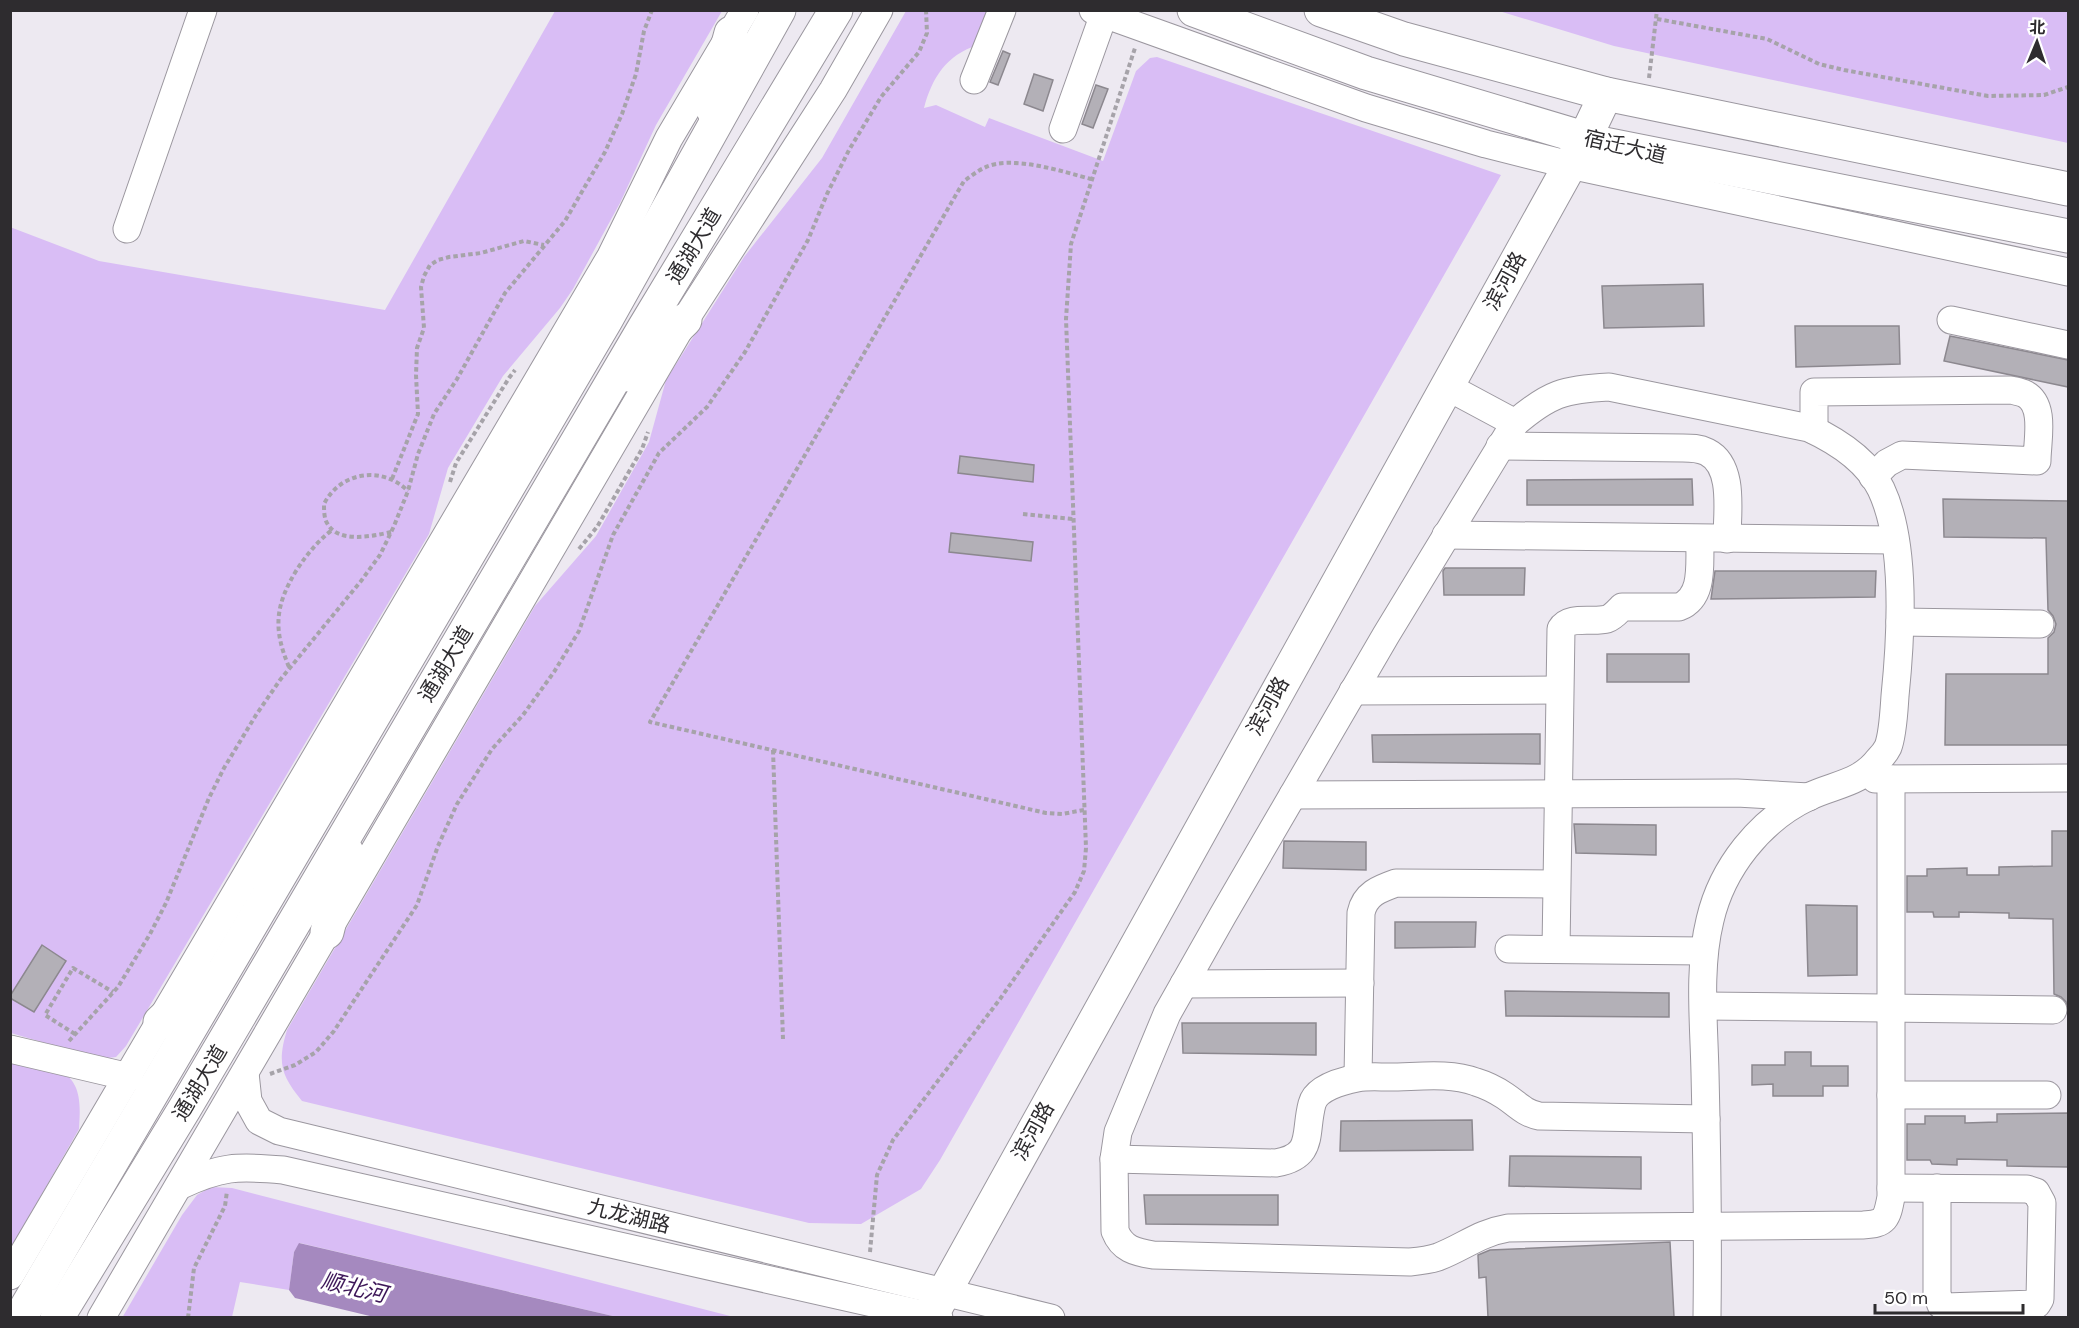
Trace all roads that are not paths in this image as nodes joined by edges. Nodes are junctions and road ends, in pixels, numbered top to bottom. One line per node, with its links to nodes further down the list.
1 (203, 10): 16 (street)
2 (806, 10): 10 (main road)
3 (836, 10): 10 (main road, 通湖大道)
4 (879, 10): 19 (street)
5 (1002, 10): 11 (street)
6 (1194, 10): 14 (main road, 宿迁大道)
7 (1321, 10): 12 (main road)
8 (1099, 12): 13 (street); 14 (street)
9 (764, 17): 47 (main road, 通湖大道); 56 (street)
10 (811, 52): 23 (main road, 通湖大道)
11 (974, 80)
12 (1606, 94): 14 (main road, 滨河路); 15 (main road)
13 (1063, 129)
14 (1577, 152): 17 (main road, 宿迁大道); 18 (street); 22 (main road, 滨河路)
15 (2068, 189)
16 (127, 229)
17 (2068, 236)
18 (2068, 272)
19 (685, 320): 23 (main road); 46 (street)
20 (1951, 320): 21 (street)
21 (2068, 345)
22 (1446, 386): 24 (street); 70 (main road, 滨河路)
23 (602, 400): 43 (main road, 通湖大道)
24 (1515, 423): 25 (street); 26 (street)
25 (1814, 430): 27 (street); 27 (street)
26 (1500, 446): 28 (street); 30 (street)
27 (1873, 477): 31 (street)
28 (1446, 535): 29 (street); 35 (street)
29 (1701, 539): 30 (street); 34 (street)
30 (1727, 539): 31 (street)
31 (1894, 540): 32 (street)
32 (1900, 622): 33 (street); 38 (street)
33 (2040, 624)
34 (1559, 690): 35 (street); 40 (street)
35 (1353, 692): 41 (street)
36 (1891, 778): 37 (street); 38 (street); 54 (street)
37 (2068, 778)
38 (1858, 779): 42 (street)
39 (1737, 793): 40 (street); 42 (street); 44 (street)
40 (1557, 794): 41 (street); 45 (street)
41 (1293, 795): 52 (street)
42 (1809, 797): 44 (street)
43 (357, 816): 46 (main road); 72 (main road, 通湖大道)
44 (1748, 844): 50 (street)
45 (1556, 884): 49 (street); 51 (street)
46 (327, 932): 58 (street)
47 (238, 947): 56 (main road); 71 (main road, 通湖大道)
48 (1509, 949): 49 (street)
49 (1556, 950): 50 (street)
50 (1704, 951): 53 (street)
51 (1360, 983): 52 (street); 60 (street)
52 (1184, 984): 64 (street)
53 (1704, 1006): 54 (street); 63 (street)
54 (1891, 1007): 55 (street); 61 (street)
55 (2053, 1010)
56 (160, 1022): 59 (street)
57 (10, 1049): 59 (street)
58 (254, 1075): 65 (street); 70 (street, 九龙湖路)
59 (129, 1077): 69 (street)
60 (1358, 1077): 63 (street); 64 (street)
61 (1892, 1095): 62 (street); 66 (street)
62 (2047, 1095)
63 (1706, 1119): 68 (street)
64 (1114, 1159): 68 (street)
65 (179, 1186): 70 (street, 九龙湖路); 73 (street)
66 (1892, 1188): 67 (street); 68 (street)
67 (1937, 1188): 67 (street)
68 (1708, 1226): 75 (street)
69 (10, 1276)
70 (936, 1311): 74 (street, 九龙湖路)
71 (20, 1317)
72 (57, 1317)
73 (101, 1317)
74 (1051, 1317)
75 (1707, 1317)

